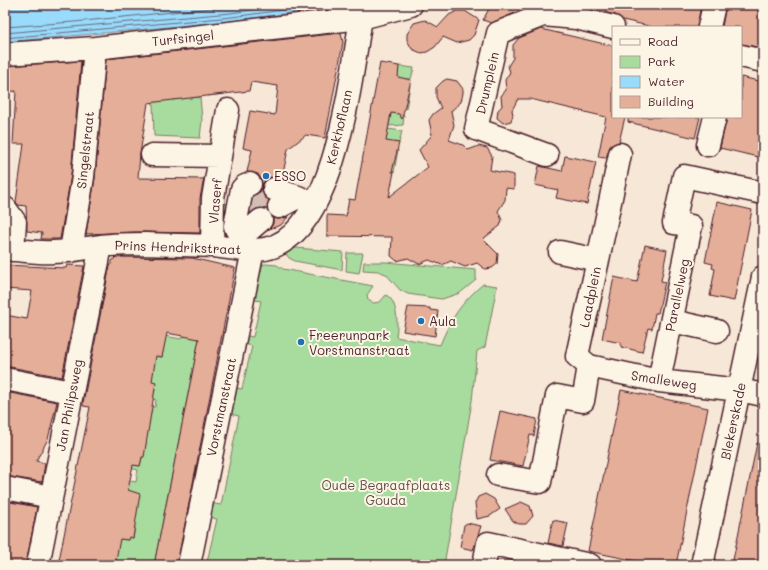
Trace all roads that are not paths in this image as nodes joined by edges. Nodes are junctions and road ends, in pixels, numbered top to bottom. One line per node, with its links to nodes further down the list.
1 (411, 5): 4 (street, Turfsingel)
2 (714, 5): 6 (street)
3 (585, 12): 5 (street); 17 (street, Drumplein)
4 (361, 18): 7 (street, Turfsingel); 21 (street, Kerkhoflaan)
5 (612, 26)
6 (709, 26)
7 (95, 48): 8 (street, Turfsingel); 28 (street, Singelstraat)
8 (5, 54)
9 (742, 56): 10 (street)
10 (763, 61)
11 (228, 110): 16 (street, Vlaserf)
12 (714, 118): 13 (street)
13 (708, 145)
14 (620, 154): 30 (street)
15 (152, 155): 16 (street)
16 (220, 156): 25 (street, Vlaserf)
17 (547, 156)
18 (250, 184): 26 (street)
19 (763, 193): 32 (street, Parallelweg)
20 (275, 199): 21 (street)
21 (306, 200): 23 (street, Kerkhoflaan)
22 (5, 208): 27 (street)
23 (297, 229): 26 (street, Prins Hendrikstraat)
24 (101, 246): 25 (street, Prins Hendrikstraat); 28 (street, Prins Hendrikstraat); 38 (street, Jan Philipsweg)
25 (212, 246): 26 (street, Prins Hendrikstraat)
26 (245, 246): 45 (street, Vorstmanstraat)
27 (9, 250): 28 (street, Prins Hendrikstraat)
28 (72, 251)
29 (560, 252): 30 (street, Laadplein)
30 (598, 260): 34 (street, Laadplein)
31 (763, 277): 37 (street, Blekerskade)
32 (672, 321): 33 (street); 36 (street, Parallelweg)
33 (717, 331)
34 (589, 366): 36 (street, Smalleweg); 40 (street)
35 (5, 379): 38 (street)
36 (659, 381): 37 (street, Smalleweg)
37 (740, 390): 39 (street, Smalleweg); 47 (street, Blekerskade)
38 (71, 392): 42 (street, Jan Philipsweg)
39 (763, 394)
40 (498, 474)
41 (5, 488): 42 (street)
42 (51, 497): 44 (street, Jan Philipsweg)
43 (576, 564): 46 (street)
44 (38, 565)
45 (188, 565)
46 (484, 565)
47 (702, 565)

